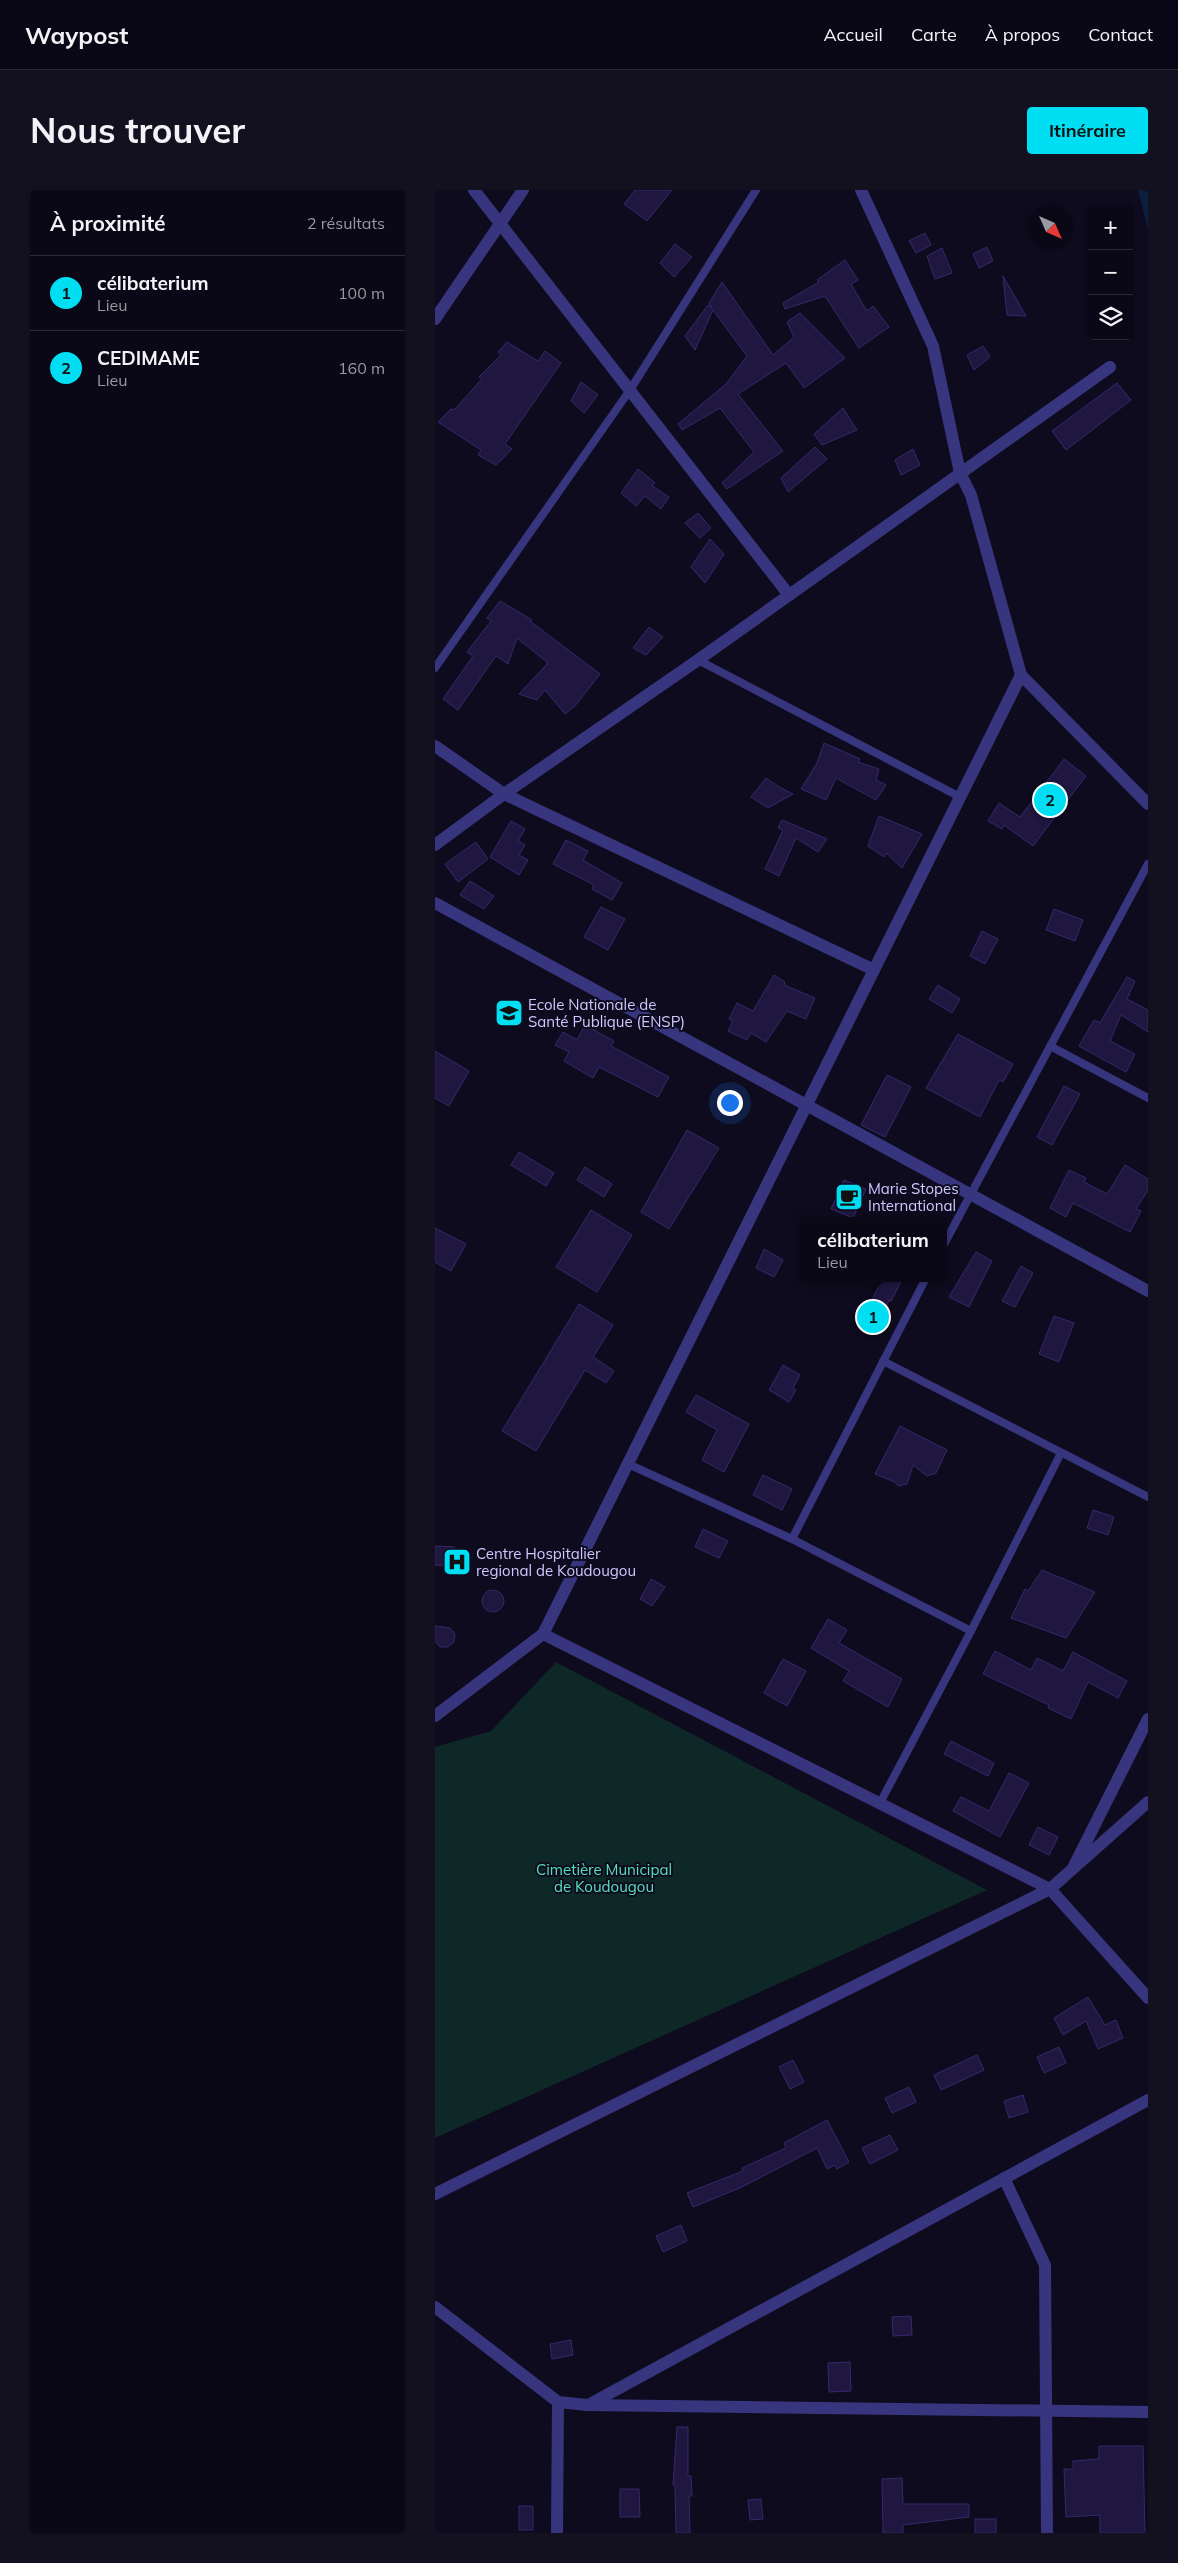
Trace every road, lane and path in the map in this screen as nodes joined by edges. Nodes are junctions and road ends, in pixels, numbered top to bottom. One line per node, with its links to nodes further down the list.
1 (474, 190): 5 (street)
2 (523, 190): 5 (street)
3 (756, 190): 8 (lane)
4 (861, 190): 9 (street)
5 (500, 222): 6 (street); 8 (street)
6 (435, 319)
7 (1110, 367): 9 (street)
8 (630, 390): 10 (street); 12 (lane)
9 (960, 474): 10 (street); 13 (street)
10 (789, 595): 11 (street)
11 (698, 660): 15 (street); 16 (lane)
12 (435, 668)
13 (1021, 675): 16 (street); 17 (street)
14 (435, 746): 15 (street)
15 (504, 794): 18 (street); 21 (street)
16 (960, 797): 21 (street)
17 (1148, 804)
18 (435, 845)
19 (1148, 864): 22 (lane)
20 (435, 903): 24 (street)
21 (874, 970): 24 (street)
22 (1050, 1046): 23 (lane); 25 (lane)
23 (1148, 1098)
24 (806, 1105): 25 (street); 31 (street)
25 (970, 1194): 26 (lane); 28 (street)
26 (947, 1238)
27 (924, 1282): 29 (lane)
28 (1148, 1291)
29 (883, 1361): 30 (lane); 33 (lane)
30 (1061, 1453): 32 (lane); 34 (lane)
31 (627, 1464): 33 (lane); 35 (street)
32 (1148, 1497)
33 (792, 1539): 34 (lane)
34 (971, 1631): 39 (lane)
35 (543, 1634): 36 (street); 39 (street)
36 (435, 1716)
37 (1148, 1719): 40 (street)
38 (1148, 1802): 40 (street)
39 (880, 1803): 41 (street)
40 (1073, 1868): 41 (street)
41 (1050, 1889): 42 (street); 45 (street)
42 (1148, 1998)
43 (1148, 2100): 44 (street)
44 (1004, 2178): 48 (street); 49 (street)
45 (435, 2194)
46 (435, 2307): 47 (street)
47 (558, 2402): 48 (street); 51 (street)
48 (587, 2405): 49 (street)
49 (1045, 2411): 50 (street); 52 (street)
50 (1148, 2412)
51 (557, 2533)
52 (1047, 2533)

